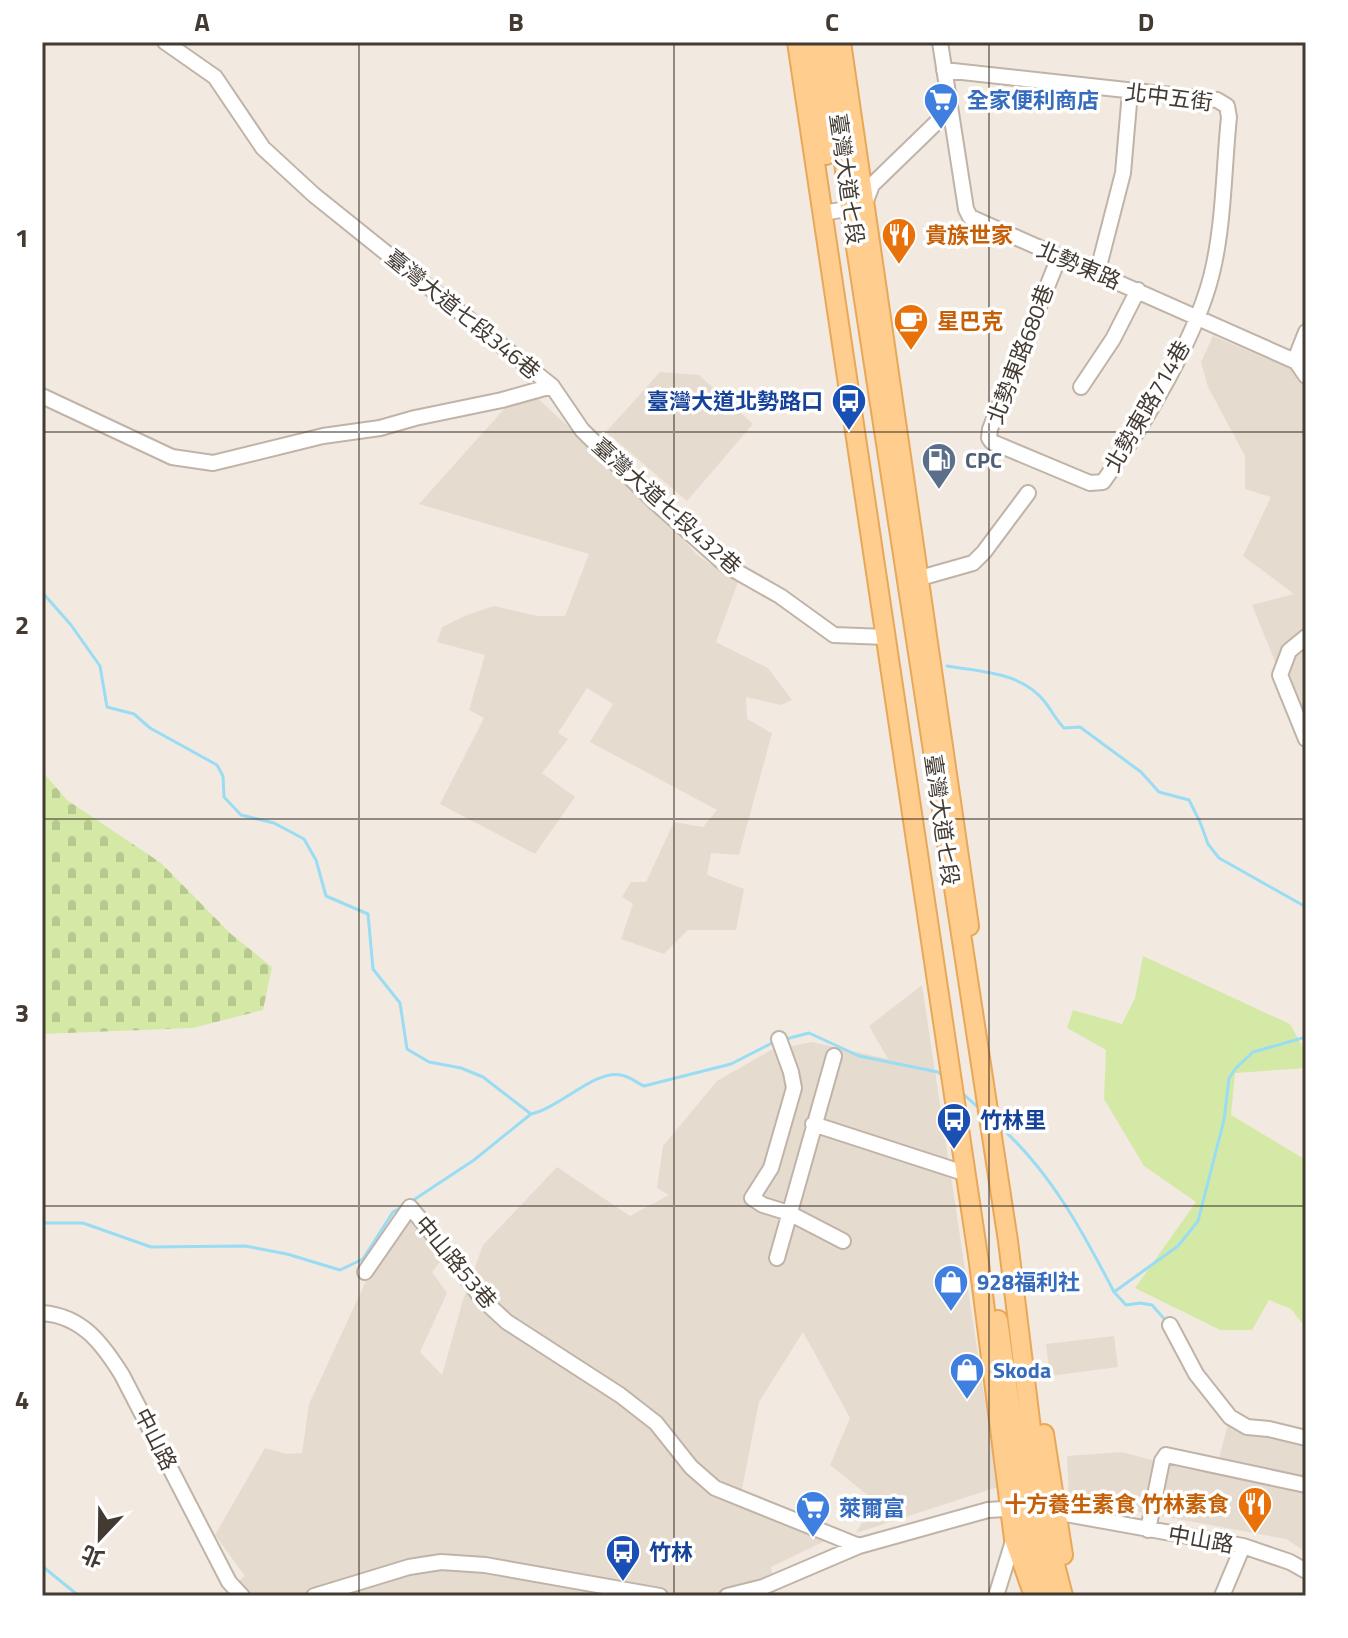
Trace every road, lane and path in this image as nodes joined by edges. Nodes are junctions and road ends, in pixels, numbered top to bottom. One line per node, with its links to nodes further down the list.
1 (165, 42): 18 (street, 臺灣大道七段346巷)
2 (797, 42): 10 (main road, 臺灣大道七段)
3 (810, 42): 10 (main road, 臺灣大道七段)
4 (828, 42): 10 (main road, 臺灣大道七段)
5 (841, 42): 10 (main road, 臺灣大道七段)
6 (940, 42): 7 (street, 北勢東路)
7 (944, 70): 8 (street, 北中五街); 9 (street, 北勢東路)
8 (1130, 92): 12 (street); 14 (street, 北中五街)
9 (950, 113): 10 (street); 11 (street, 北勢東路)
10 (842, 210): 23 (main road, 臺灣大道七段); 24 (main road, 臺灣大道七段); 29 (main road, 臺灣大道七段); 41 (main road, 臺灣大道七段)
11 (1059, 257): 12 (street, 北勢東路); 21 (street, 北勢東路680巷)
12 (1097, 274): 13 (street, 北勢東路)
13 (1138, 290): 14 (street, 北勢東路); 19 (street)
14 (1197, 317): 16 (street, 北勢東路); 21 (street, 北勢東路714巷)
15 (1306, 332): 16 (street)
16 (1300, 363): 17 (street)
17 (1306, 376)
18 (552, 386): 20 (street, 臺灣大道七段346巷); 24 (street, 臺灣大道七段432巷)
19 (1081, 387)
20 (45, 400)
21 (1090, 483)
22 (1028, 493): 23 (street)
23 (920, 578): 41 (main road, 臺灣大道七段)
24 (886, 637): 31 (main road, 臺灣大道七段)
25 (1306, 637): 26 (street)
26 (1306, 739)
27 (782, 1046): 32 (street)
28 (834, 1056): 30 (street)
29 (967, 1109): 35 (main road, 臺灣大道七段); 41 (main road, 臺灣大道七段)
30 (813, 1124): 31 (street); 32 (street)
31 (964, 1173): 35 (main road, 臺灣大道七段)
32 (789, 1213): 33 (street); 34 (street)
33 (843, 1241)
34 (777, 1258)
35 (979, 1263): 41 (main road, 臺灣大道七段)
36 (365, 1272): 45 (street, 中山路53巷)
37 (42, 1313): 50 (street, 中山路)
38 (1170, 1325): 39 (street)
39 (1306, 1438)
40 (1306, 1485): 42 (street)
41 (1031, 1512): 42 (street, 中山路); 43 (main road, 臺灣大道七段); 44 (main road, 臺灣大道七段); 45 (street, 中山路); 47 (main road, 臺灣大道七段); 58 (main road, 臺灣大道七段)
42 (1148, 1530): 46 (street, 中山路)
43 (1047, 1535): 47 (street); 57 (main road, 臺灣大道七段)
44 (1014, 1539): 49 (main road, 臺灣大道七段); 54 (street)
45 (859, 1546): 53 (street, 中山路)
46 (1243, 1546): 48 (street, 中山路); 59 (street)
47 (1038, 1557): 49 (street); 56 (main road, 臺灣大道七段)
48 (1306, 1571)
49 (1032, 1587): 55 (street)
50 (242, 1596)
51 (314, 1596): 52 (street)
52 (660, 1596)
53 (727, 1596)
54 (996, 1596)
55 (1022, 1596)
56 (1049, 1596)
57 (1063, 1596)
58 (1074, 1596)
59 (1222, 1596)

